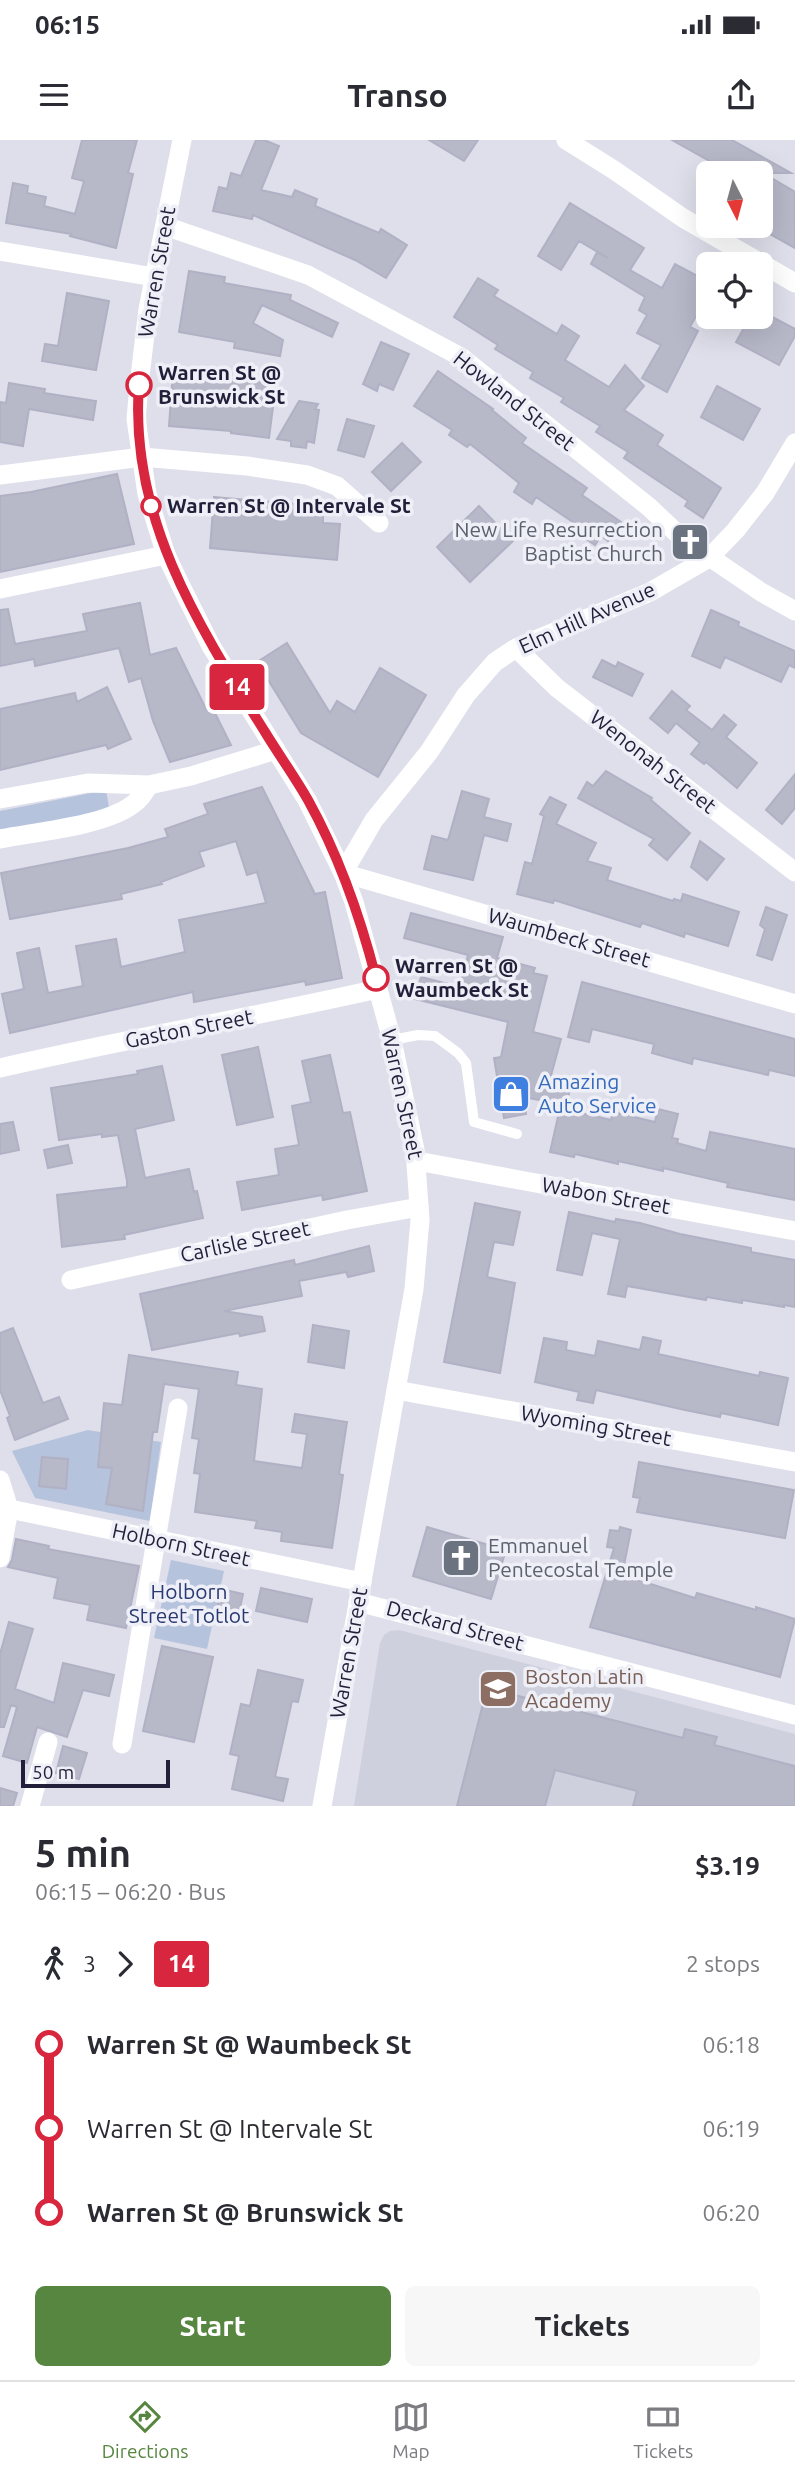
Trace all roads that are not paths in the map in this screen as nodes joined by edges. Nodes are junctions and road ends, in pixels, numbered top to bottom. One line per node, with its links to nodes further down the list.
1 (182, 140): 3 (street, Warren Street)
2 (566, 140): 6 (street)
3 (165, 226): 5 (street, Warren Street); 12 (street, Howland Street)
4 (0, 251): 5 (street)
5 (154, 277): 8 (street, Warren Street)
6 (795, 283)
7 (794, 449): 12 (street, Elm Hill Avenue)
8 (142, 457): 9 (street); 10 (street); 11 (street, Warren Street)
9 (0, 475)
10 (379, 523)
11 (166, 555): 13 (street); 16 (street, Warren Street)
12 (709, 558): 14 (street, Howland Street); 15 (street, Elm Hill Avenue)
13 (0, 589)
14 (795, 611)
15 (516, 648): 20 (street, Wenonah Street); 21 (street, Elm Hill Avenue)
16 (276, 750): 17 (street); 21 (street, Warren Street)
17 (149, 785): 18 (street); 19 (street)
18 (0, 799)
19 (0, 839)
20 (795, 872)
21 (343, 873): 22 (street, Warren Street); 23 (street, Waumbeck Street)
22 (379, 989): 24 (street, Warren Street); 25 (street, Gaston Street)
23 (795, 1004)
24 (392, 1040): 26 (lane); 27 (street, Warren Street)
25 (0, 1068)
26 (517, 1134)
27 (417, 1161): 28 (street, Warren Street); 29 (street, Wabon Street)
28 (419, 1207): 30 (street, Carlisle Street); 31 (street, Warren Street)
29 (795, 1231)
30 (71, 1280)
31 (396, 1390): 33 (street, Wyoming Street); 38 (street, Warren Street)
32 (178, 1408): 36 (street)
33 (795, 1462)
34 (0, 1480): 35 (street)
35 (4, 1508): 36 (street, Holborn Street); 37 (street)
36 (155, 1539): 38 (street, Holborn Street); 41 (street)
37 (0, 1558)
38 (360, 1592): 39 (street, Deckard Street); 43 (street, Warren Street)
39 (795, 1715)
40 (48, 1742): 42 (street)
41 (122, 1744)
42 (30, 1806)
43 (322, 1806)

